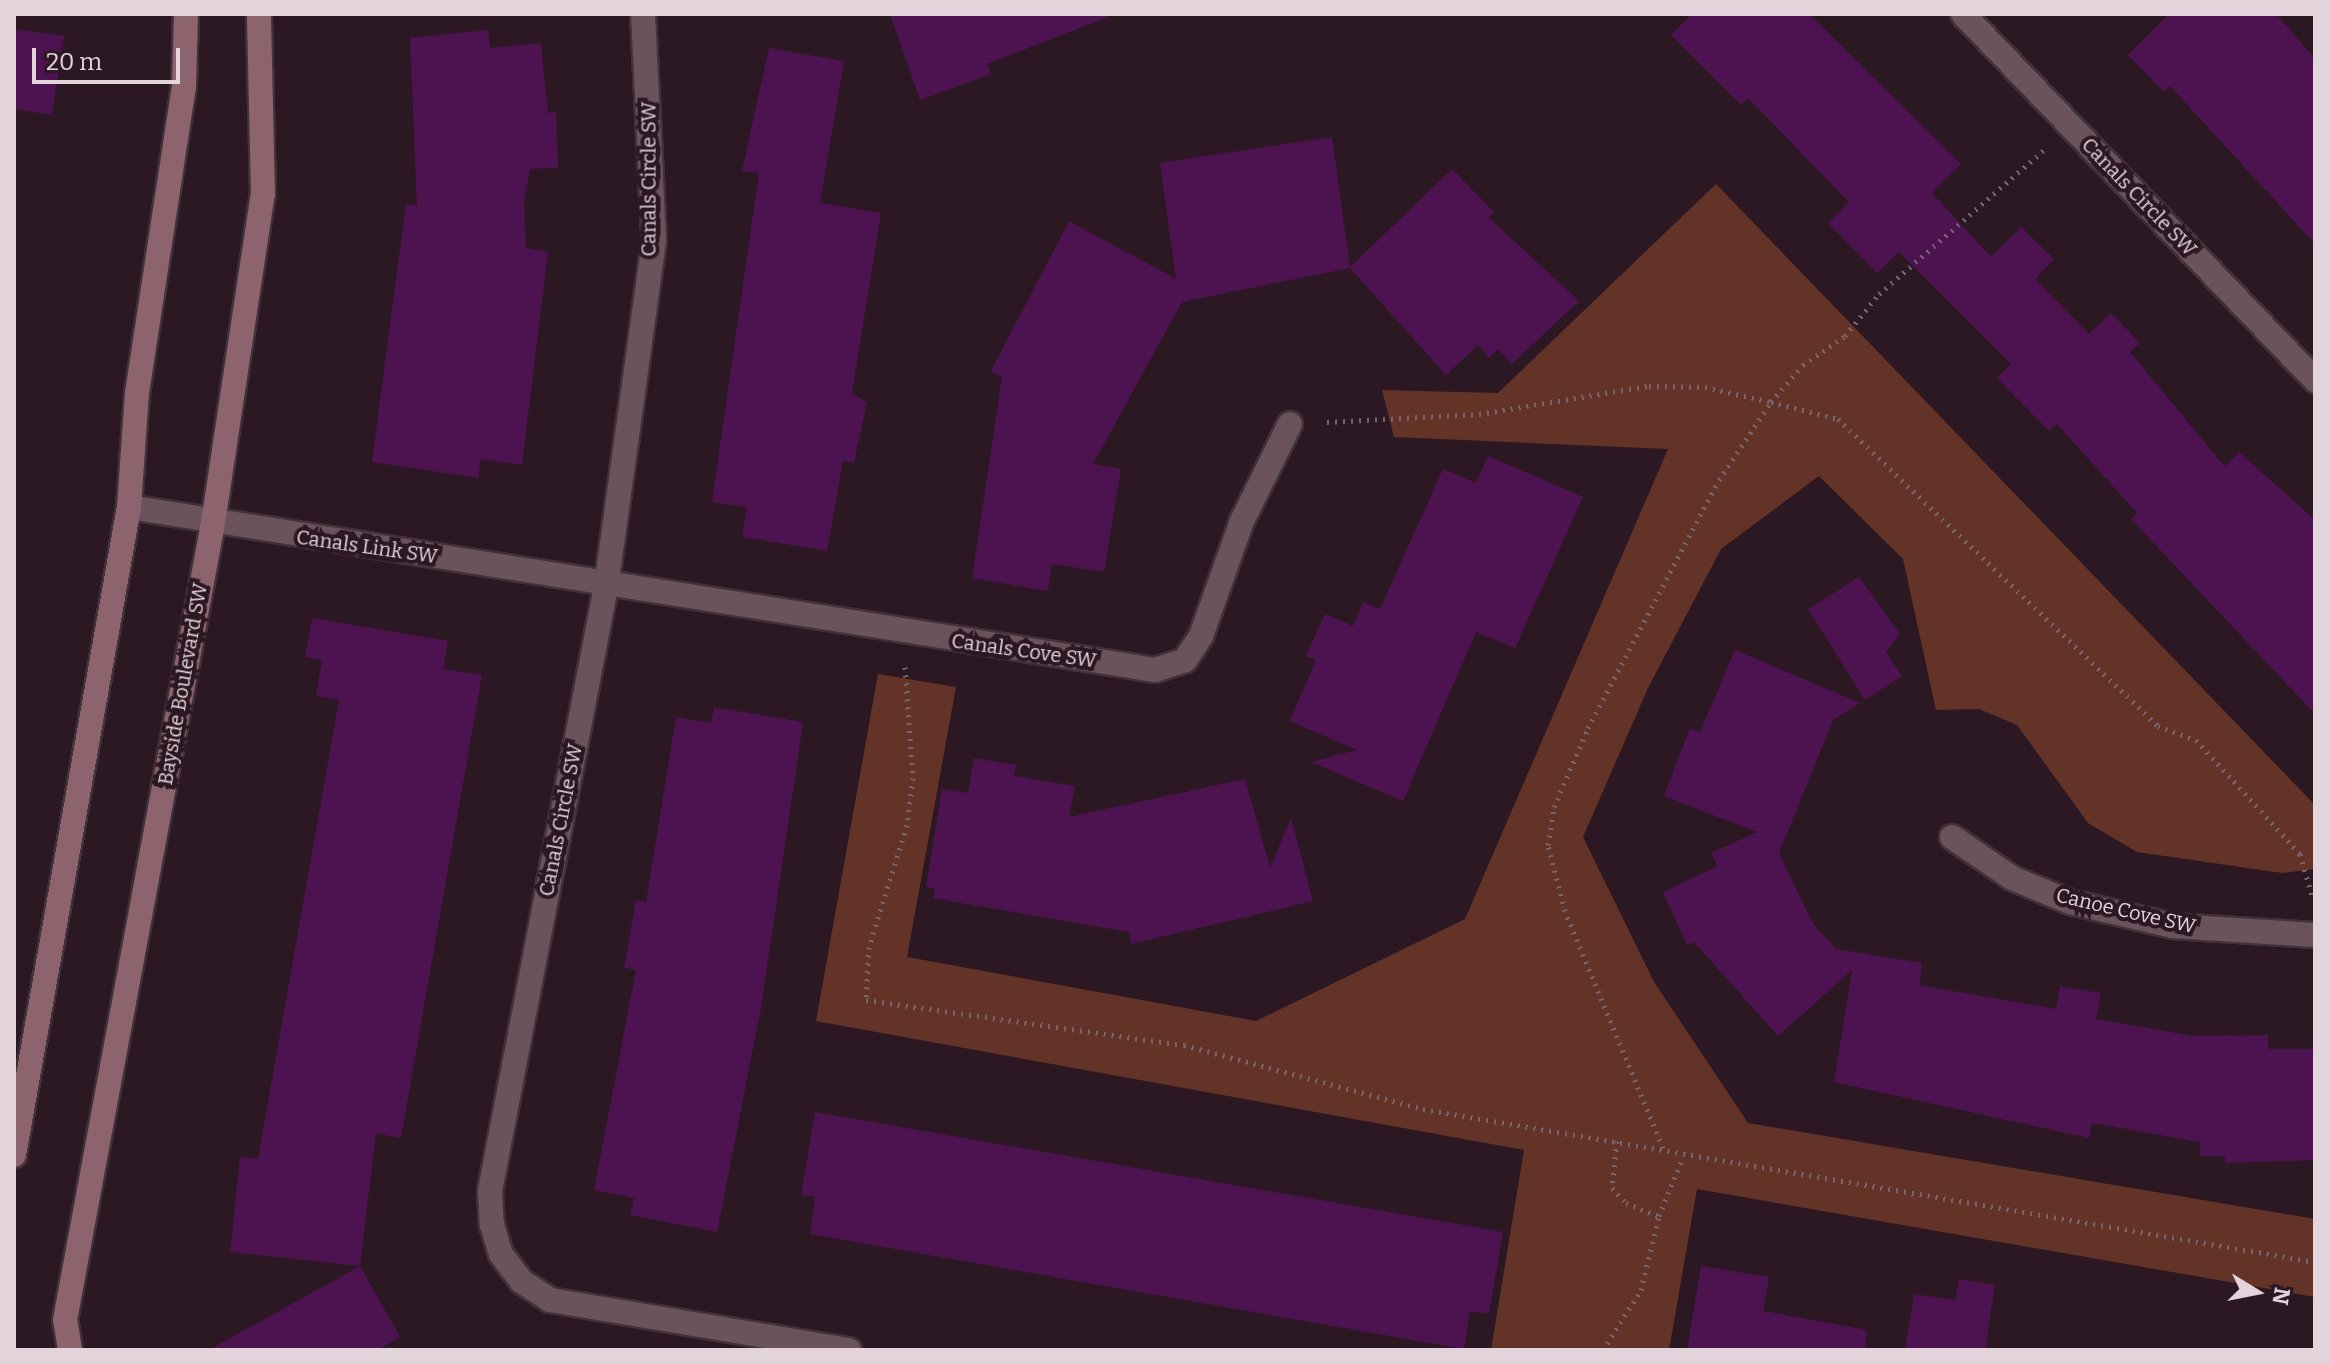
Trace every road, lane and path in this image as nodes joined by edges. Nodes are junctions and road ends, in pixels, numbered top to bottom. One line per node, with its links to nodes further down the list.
1 (186, 14): 9 (street)
2 (259, 14): 10 (street, Bayside Boulevard SW)
3 (643, 14): 11 (street, Canals Circle SW)
4 (1963, 14): 5 (street, Canals Circle SW)
5 (2071, 125): 6 (street, Canals Circle SW); 7 (path)
6 (2315, 380)
7 (1771, 402): 8 (path); 14 (path); 17 (path)
8 (1290, 424): 12 (street, Canals Cove SW)
9 (129, 507): 10 (street, Canals Link SW); 18 (street)
10 (213, 523): 11 (street, Canals Link SW); 22 (street, Bayside Boulevard SW)
11 (607, 581): 12 (street, Canals Cove SW); 25 (street, Canals Circle SW)
12 (903, 634): 16 (path)
13 (1952, 837): 15 (street, Canoe Cove SW)
14 (2315, 906)
15 (2315, 935)
16 (1617, 1141): 17 (path); 20 (path)
17 (1664, 1149): 19 (path)
18 (14, 1155)
19 (1683, 1157): 20 (path); 21 (path)
20 (1659, 1216): 26 (path)
21 (2315, 1262)
22 (65, 1320): 23 (street, Bayside Boulevard SW); 24 (street)
23 (60, 1350)
24 (70, 1350)
25 (849, 1350)
26 (1603, 1350)

